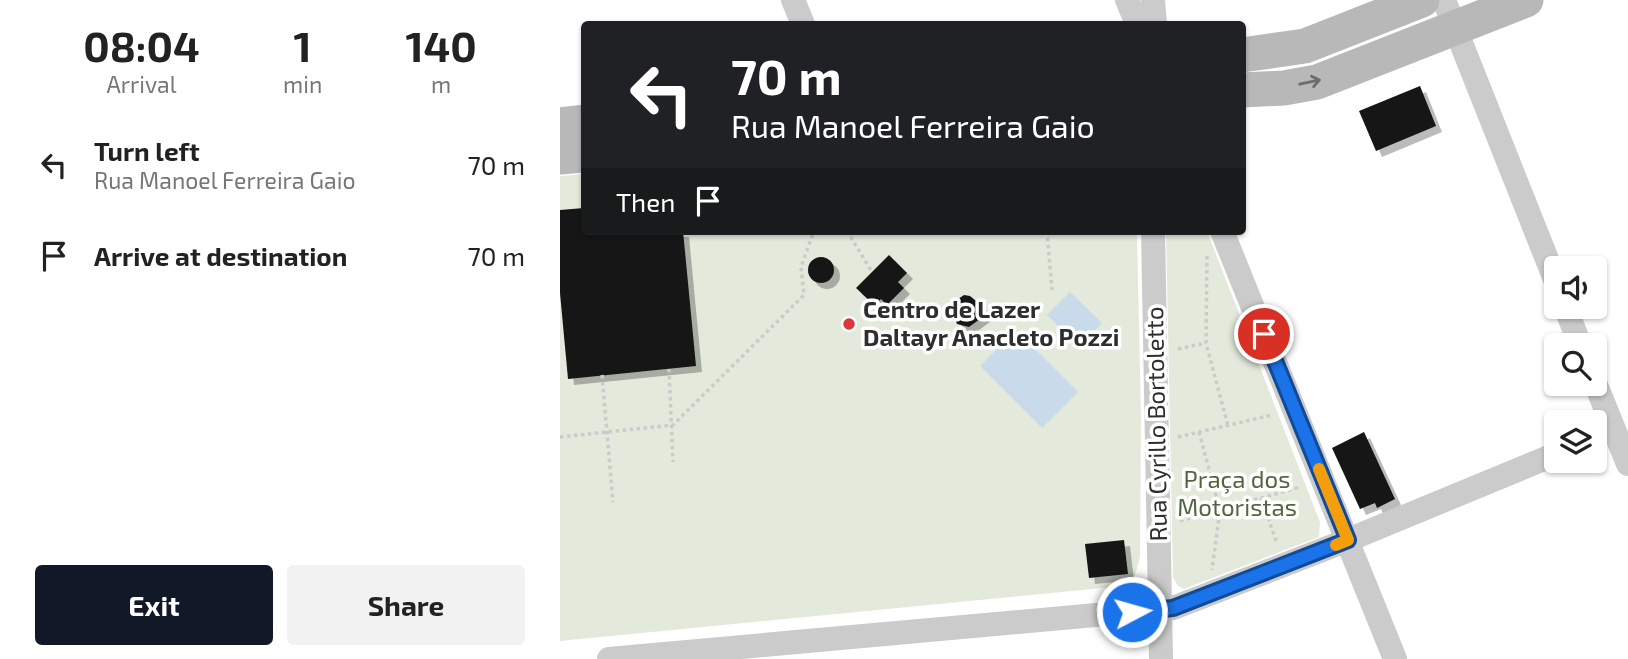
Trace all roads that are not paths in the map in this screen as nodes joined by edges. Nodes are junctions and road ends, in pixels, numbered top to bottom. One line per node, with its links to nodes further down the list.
1 (793, 0): 7 (street)
2 (1126, 0): 8 (street)
3 (1153, 0): 9 (street)
4 (1422, 0): 10 (main road)
5 (1526, 0): 6 (main road)
6 (1450, 14): 11 (main road, one-way to 6); 18 (street)
7 (802, 21)
8 (1136, 21)
9 (1155, 21)
10 (1246, 54)
11 (1246, 90)
12 (581, 122): 13 (main road)
13 (560, 125)
14 (581, 155): 15 (main road)
15 (560, 157)
16 (1153, 235): 24 (street, Rua Cyrillo Bortoletto)
17 (1214, 237): 23 (street)
18 (1546, 256)
19 (1600, 396): 20 (street)
20 (1612, 430): 22 (street)
21 (1544, 459): 23 (street)
22 (1628, 464)
23 (1348, 540): 24 (street); 28 (street)
24 (1159, 610): 25 (street); 27 (street, Rua Cyrillo Bortoletto)
25 (674, 656): 26 (street)
26 (609, 659)
27 (1161, 659)
28 (1395, 659)

